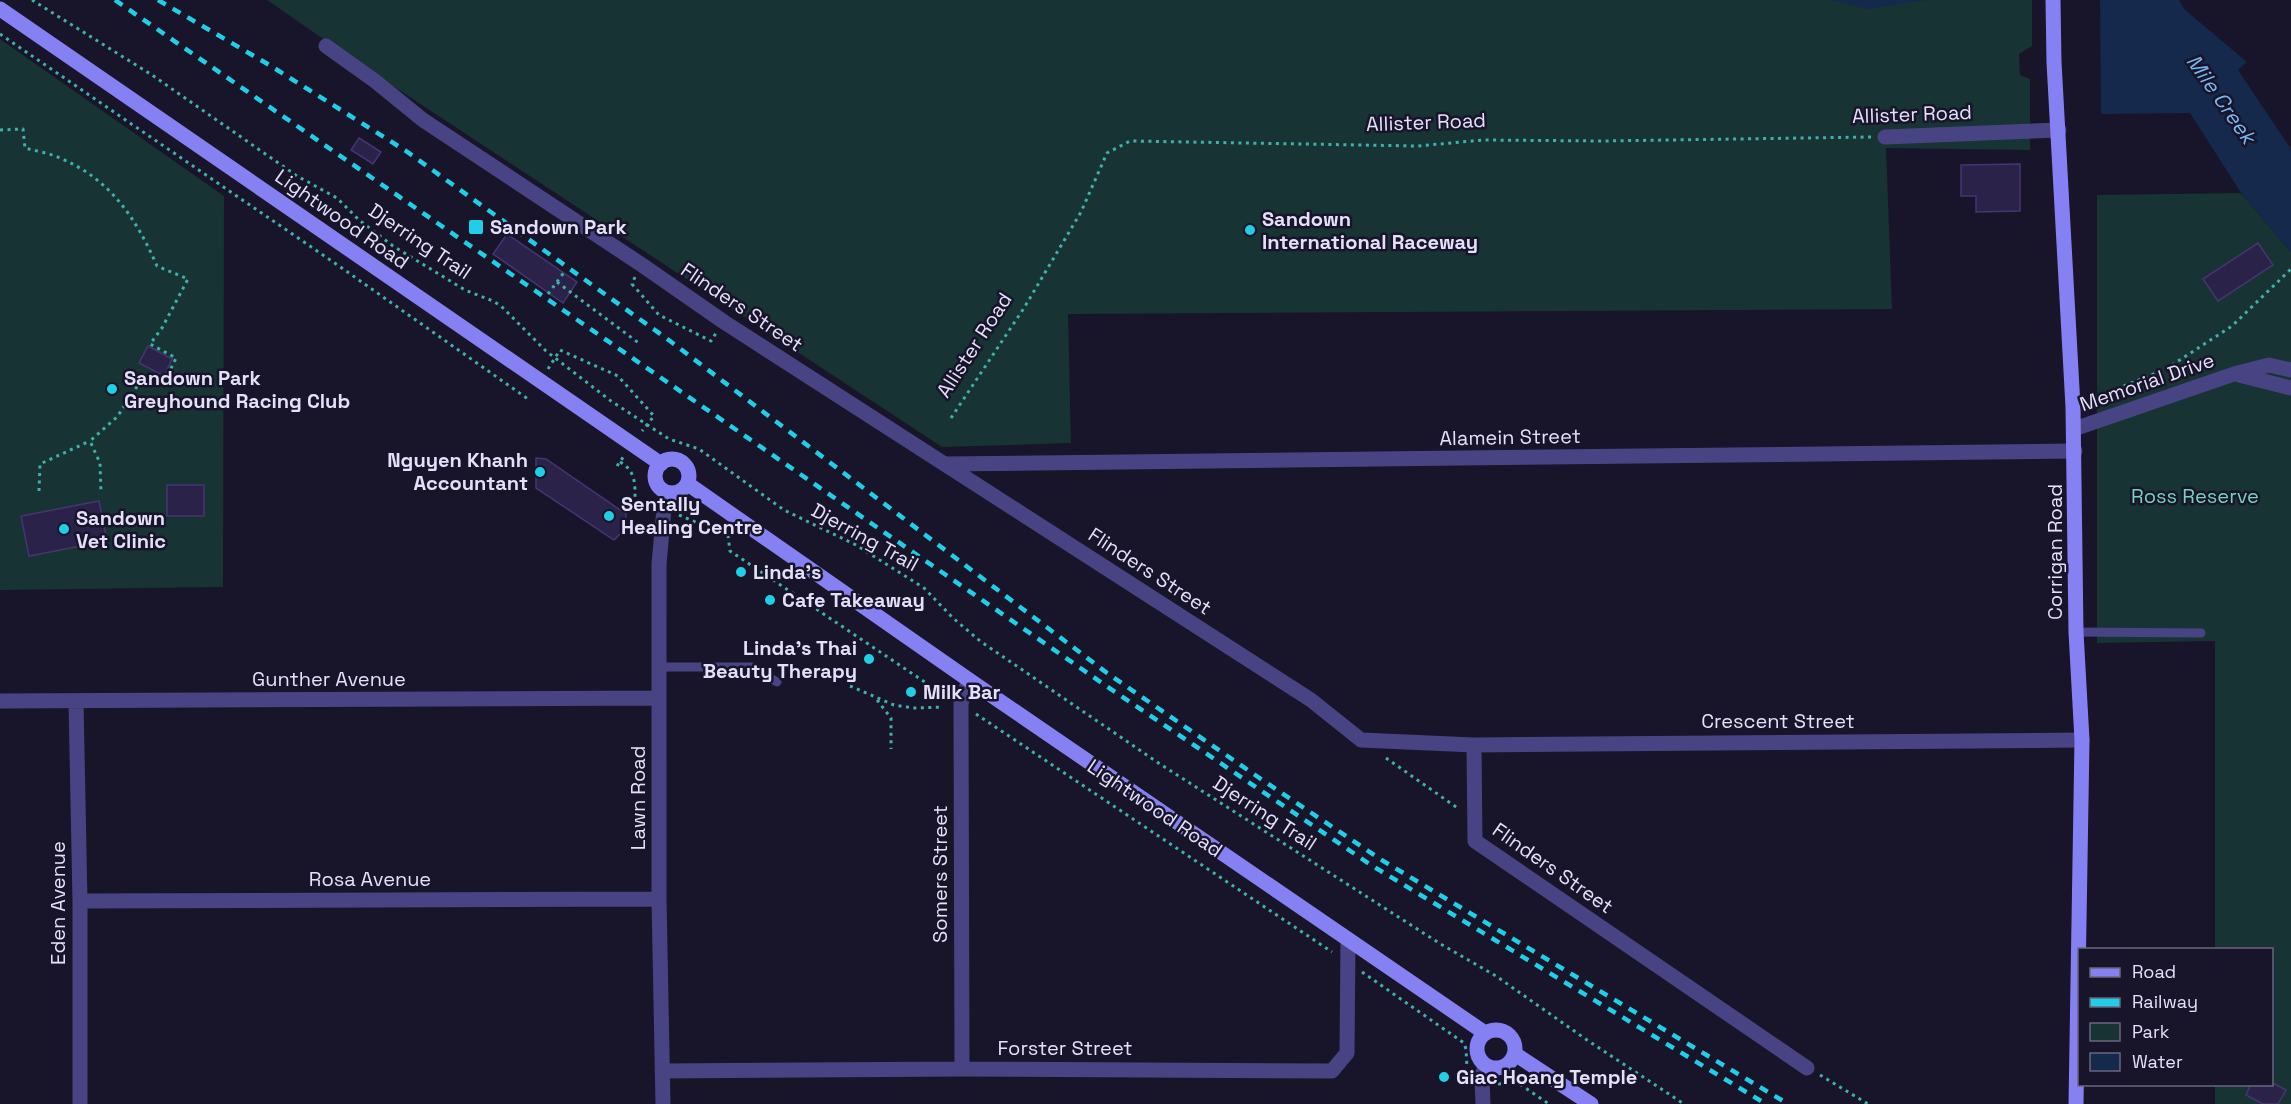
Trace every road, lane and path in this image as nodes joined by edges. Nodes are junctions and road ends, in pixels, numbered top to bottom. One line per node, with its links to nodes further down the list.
1 (32, 0): 16 (path, Djerring Trail)
2 (2053, 0): 7 (main road, Corrigan Road)
3 (0, 9): 30 (main road, Lightwood Road)
4 (0, 34): 21 (path, Lightwood Road)
5 (326, 46): 31 (street, Flinders Street)
6 (0, 130): 27 (path)
7 (2059, 130): 8 (street, Allister Road); 22 (main road, Corrigan Road)
8 (1885, 137): 23 (path, Allister Road)
9 (2291, 269): 22 (path)
10 (565, 272): 11 (path)
11 (557, 282): 13 (path); 15 (path)
12 (632, 284): 14 (path)
13 (548, 294)
14 (711, 341)
15 (640, 344)
16 (555, 358): 17 (path); 24 (path, Djerring Trail); 24 (path)
17 (547, 370)
18 (2291, 370): 19 (street, Memorial Drive)
19 (2234, 374): 20 (street, Memorial Drive); 25 (street, Memorial Drive)
20 (2291, 388)
21 (528, 399)
22 (2073, 407): 25 (main road, Corrigan Road)
23 (951, 418)
24 (647, 424): 26 (path); 72 (path, Djerring Trail)
25 (2074, 429): 28 (main road, Corrigan Road)
26 (639, 435)
27 (90, 441): 34 (path); 35 (path)
28 (2075, 451): 31 (street, Alamein Street); 38 (main road, Corrigan Road)
29 (625, 455): 32 (path)
30 (661, 464): 33 (main road); 36 (main road)
31 (945, 464): 50 (street, Flinders Street)
32 (617, 466)
33 (688, 484): 36 (main road); 41 (main road, Lightwood Road)
34 (39, 491)
35 (101, 493)
36 (671, 494): 40 (street, Lawn Road)
37 (728, 536): 48 (path, Lightwood Road)
38 (2076, 632): 39 (lane); 51 (main road, Corrigan Road)
39 (2201, 633)
40 (659, 667): 42 (lane); 45 (street, Lawn Road)
41 (969, 680): 48 (street, Somers Street); 57 (main road, Lightwood Road)
42 (777, 682)
43 (850, 686): 44 (path)
44 (873, 697): 49 (path); 53 (path)
45 (659, 698): 47 (street, Gunther Avenue); 55 (street, Lawn Road)
46 (0, 701): 47 (street, Gunther Avenue)
47 (76, 701): 56 (street, Eden Avenue)
48 (961, 703): 59 (path, Lightwood Road); 64 (street, Somers Street)
49 (943, 707)
50 (1361, 740): 52 (street); 54 (path)
51 (2082, 740): 52 (street, Crescent Street); 58 (main road, Corrigan Road)
52 (1474, 745): 54 (street, Flinders Street)
53 (891, 749)
54 (1475, 821): 63 (street, Flinders Street)
55 (659, 899): 56 (street, Rosa Avenue); 65 (street, Lawn Road)
56 (80, 901): 67 (street, Eden Avenue)
57 (1348, 940): 59 (street, Forster Street); 61 (main road, Lightwood Road)
58 (2079, 948)
59 (1348, 962): 64 (street, Forster Street); 66 (path, Lightwood Road)
60 (2078, 983): 74 (main road, Corrigan Road)
61 (1485, 1033): 62 (main road); 66 (main road)
62 (1515, 1054): 66 (main road); 71 (main road)
63 (1807, 1068): 73 (path)
64 (962, 1069): 65 (street, Forster Street)
65 (662, 1071): 68 (street, Lawn Road)
66 (1484, 1072): 69 (street); 70 (path)
67 (80, 1104)
68 (663, 1104)
69 (1482, 1104)
70 (1549, 1104)
71 (1591, 1104)
72 (1684, 1104)
73 (1868, 1104)
74 (2076, 1104)

